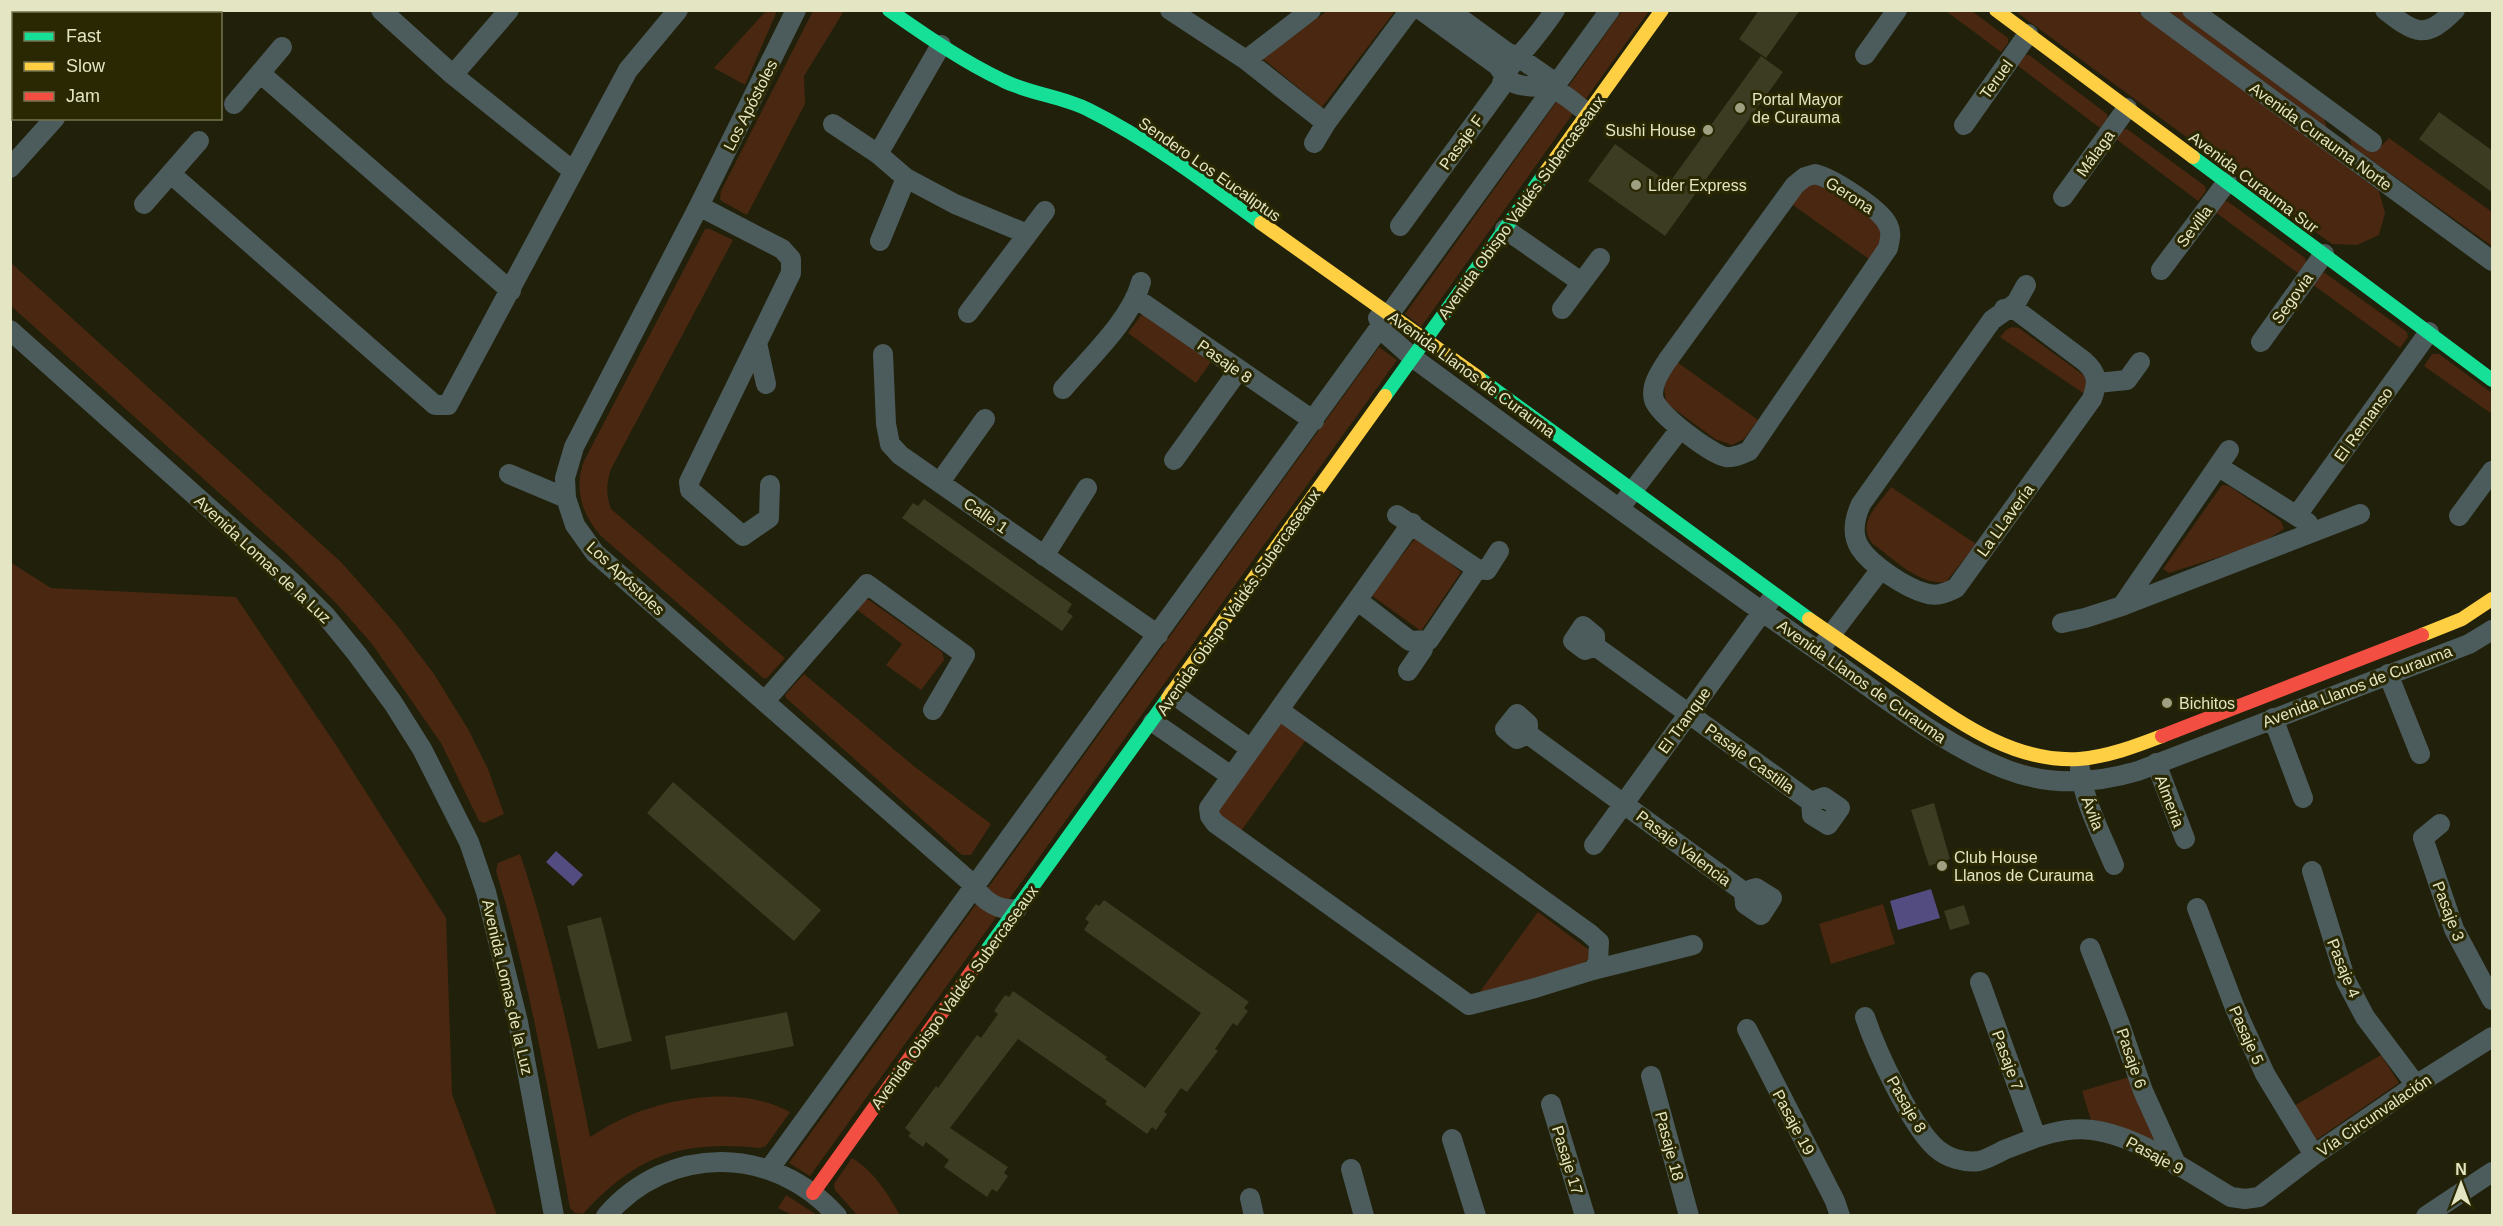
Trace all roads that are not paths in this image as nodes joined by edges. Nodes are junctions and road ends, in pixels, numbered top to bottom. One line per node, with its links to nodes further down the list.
1 (381, 10): 28 (street)
2 (509, 10): 3 (street); 28 (street)
3 (520, 10)
4 (678, 10): 45 (street)
5 (796, 10): 51 (street, Los Apóstoles)
6 (889, 10): 22 (street, Sendero Los Eucaliptus)
7 (1170, 10): 26 (street)
8 (1311, 10): 26 (street)
9 (1410, 10): 37 (street)
10 (1421, 10): 29 (street)
11 (1449, 10): 25 (street)
12 (1555, 10): 25 (street, Pasaje F)
13 (1610, 10): 30 (street)
14 (1662, 10): 34 (street, Avenida Obispo Valdés Subercaseaux)
15 (1897, 10): 24 (street)
16 (1996, 10): 21 (street, Avenida Curauma Sur)
17 (2150, 10): 42 (street, Avenida Curauma Norte)
18 (2192, 10): 33 (street)
19 (2385, 10): 20 (street)
20 (2455, 10)
21 (2028, 34): 32 (street, Avenida Curauma Sur); 38 (street, Teruel)
22 (941, 45): 43 (street); 67 (street, Sendero Los Eucaliptus)
23 (282, 47): 27 (street)
24 (1865, 55)
25 (1517, 56): 29 (street, Pasaje F); 30 (street)
26 (1246, 60): 37 (street)
27 (260, 73): 31 (street); 63 (street)
28 (453, 75): 45 (street)
29 (1503, 76): 30 (street); 53 (street, Pasaje F)
30 (1556, 86): 34 (street); 67 (street)
31 (234, 104)
32 (2127, 108): 48 (street, Avenida Curauma Sur); 49 (street, Málaga)
33 (2331, 112): 40 (street); 42 (street)
34 (1588, 113): 54 (street, Avenida Obispo Valdés Subercaseaux)
35 (53, 120): 44 (street)
36 (833, 123): 43 (street)
37 (1326, 123): 41 (street)
38 (1964, 125)
39 (199, 141): 46 (street)
40 (2372, 142)
41 (1314, 143)
42 (2342, 153): 59 (street, Avenida Curauma Norte)
43 (878, 154): 47 (street)
44 (10, 168)
45 (573, 171): 63 (street)
46 (171, 174): 50 (street); 63 (street)
47 (906, 178): 55 (street); 56 (street)
48 (2227, 182): 57 (street, Avenida Curauma Sur); 60 (street, Sevilla)
49 (2063, 197)
50 (144, 204)
51 (699, 206): 72 (street); 93 (street, Los Apóstoles)
52 (1045, 211): 55 (street)
53 (1400, 226)
54 (1505, 229): 61 (street); 70 (street, Avenida Obispo Valdés Subercaseaux)
55 (1027, 234): 66 (street)
56 (880, 241)
57 (2324, 254): 69 (street, Avenida Curauma Sur); 71 (street, Segovia)
58 (1600, 258): 61 (street)
59 (2493, 261)
60 (2161, 270)
61 (1581, 282): 64 (street)
62 (2026, 285): 65 (street, La LLavería)
63 (512, 291)
64 (1562, 309)
65 (2004, 309): 78 (street); 102 (street, La LLavería)
66 (968, 313)
67 (1382, 316): 70 (street, Avenida Llanos de Curauma); 74 (street, Avenida Llanos de Curauma); 82 (street)
68 (10, 330): 164 (street, Avenida Lomas de la Luz)
69 (2429, 332): 77 (street, Avenida Curauma Sur); 96 (street, El Remanso)
70 (1426, 339): 74 (street, Avenida Obispo Valdés Subercaseaux); 92 (street, Avenida Llanos de Curauma)
71 (2261, 342)
72 (757, 343): 79 (street); 90 (street)
73 (883, 354): 89 (street, Calle 1)
74 (1412, 357): 94 (street, Avenida Llanos de Curauma); 117 (street, Avenida Obispo Valdés Subercaseaux)
75 (2140, 362): 78 (street)
76 (1238, 371): 80 (street, Pasaje 8); 82 (street, Pasaje 8); 85 (street)
77 (2493, 380)
78 (2097, 383): 102 (street, La LLavería)
79 (766, 384)
80 (1063, 389)
81 (985, 419): 89 (street)
82 (1314, 421): 110 (street)
83 (1680, 429): 83 (street, Gerona); 92 (street)
84 (2229, 450): 86 (street)
85 (1174, 460)
86 (2219, 467): 96 (street); 106 (street)
87 (2493, 471): 97 (street)
88 (509, 474): 93 (street)
89 (940, 482): 100 (street, Calle 1)
90 (770, 485)
91 (1087, 488): 100 (street)
92 (1632, 491): 94 (street); 103 (street, Avenida Llanos de Curauma)
93 (566, 498): 118 (street, Los Apóstoles)
94 (1620, 507): 107 (street, Avenida Llanos de Curauma)
95 (2360, 514): 98 (street)
96 (2297, 515): 98 (street)
97 (2459, 516)
98 (2318, 530): 106 (street)
99 (1499, 551): 101 (street)
100 (1044, 556): 110 (street, Calle 1)
101 (1477, 569): 105 (street); 112 (street)
102 (1881, 569): 111 (street)
103 (1774, 595): 107 (street, El Tranque); 111 (street, Avenida Llanos de Curauma)
104 (2493, 599): 127 (street, Avenida Llanos de Curauma)
105 (1357, 600): 112 (street); 120 (street)
106 (2122, 606): 108 (street)
107 (1762, 612): 114 (street, Avenida Llanos de Curauma); 121 (street, El Tranque)
108 (2062, 623)
109 (2492, 632): 116 (street, Avenida Llanos de Curauma)
110 (1158, 635): 139 (street)
111 (1830, 635): 114 (street); 127 (street, Avenida Llanos de Curauma)
112 (1422, 641): 115 (street)
113 (1595, 646): 121 (street, Pasaje Castilla)
114 (1818, 651): 130 (street, Avenida Llanos de Curauma)
115 (1408, 671)
116 (2388, 674): 122 (street, Avenida Llanos de Curauma); 126 (street)
117 (1173, 694): 123 (street, Avenida Obispo Valdés Subercaseaux); 125 (street)
118 (765, 700): 119 (street); 139 (street, Los Apóstoles)
119 (933, 710)
120 (1279, 710): 125 (street); 145 (street)
121 (1689, 714): 132 (street, Pasaje Castilla); 133 (street, El Tranque)
122 (2273, 718): 128 (street, Avenida Llanos de Curauma); 131 (street)
123 (1154, 722): 129 (street); 142 (street, Avenida Obispo Valdés Subercaseaux)
124 (1528, 734): 133 (street, Pasaje Valencia)
125 (1251, 748): 129 (street)
126 (2420, 754)
127 (2079, 759): 130 (street, Ávila)
128 (2156, 763): 130 (street, Avenida Llanos de Curauma); 135 (street, Almeria)
129 (1231, 776): 145 (street)
130 (2082, 782): 137 (street, Ávila)
131 (2303, 798)
132 (1810, 802)
133 (1625, 803): 136 (street, El Tranque); 140 (street, Pasaje Valencia)
134 (2440, 824): 147 (street, Pasaje 3)
135 (2185, 838)
136 (1594, 845)
137 (2114, 865)
138 (2312, 871): 152 (street, Pasaje 4)
139 (975, 886): 142 (street, Los Apóstoles); 159 (street)
140 (1744, 892)
141 (2197, 908): 156 (street, Pasaje 5)
142 (1017, 909): 162 (street, Avenida Obispo Valdés Subercaseaux)
143 (1693, 945): 145 (street)
144 (2090, 948): 158 (street, Pasaje 6)
145 (1593, 970)
146 (1980, 982): 154 (street, Pasaje 7)
147 (2493, 1000)
148 (1865, 1017): 157 (street, Pasaje 8)
149 (1747, 1029): 171 (street, Pasaje 19)
150 (2493, 1037): 152 (street, Vía Circunvalación)
151 (1651, 1076): 170 (street, Pasaje 18)
152 (2416, 1085): 156 (street, Vía Circunvalación)
153 (1551, 1104): 169 (street, Pasaje 17)
154 (2036, 1137): 157 (street, Pasaje 9); 158 (street, Pasaje 9)
155 (1452, 1139): 168 (street)
156 (2314, 1155): 163 (street, Vía Circunvalación)
157 (1978, 1161)
158 (2177, 1166): 163 (street, Pasaje 9)
159 (770, 1168): 162 (street); 165 (street)
160 (1351, 1169): 167 (street)
161 (2493, 1172): 172 (street)
162 (813, 1193): 166 (street)
163 (2259, 1197)
164 (554, 1215)
165 (606, 1215)
166 (837, 1215)
167 (1364, 1215)
168 (1476, 1215)
169 (1585, 1215)
170 (1689, 1215)
171 (1840, 1215)
172 (2426, 1215)

